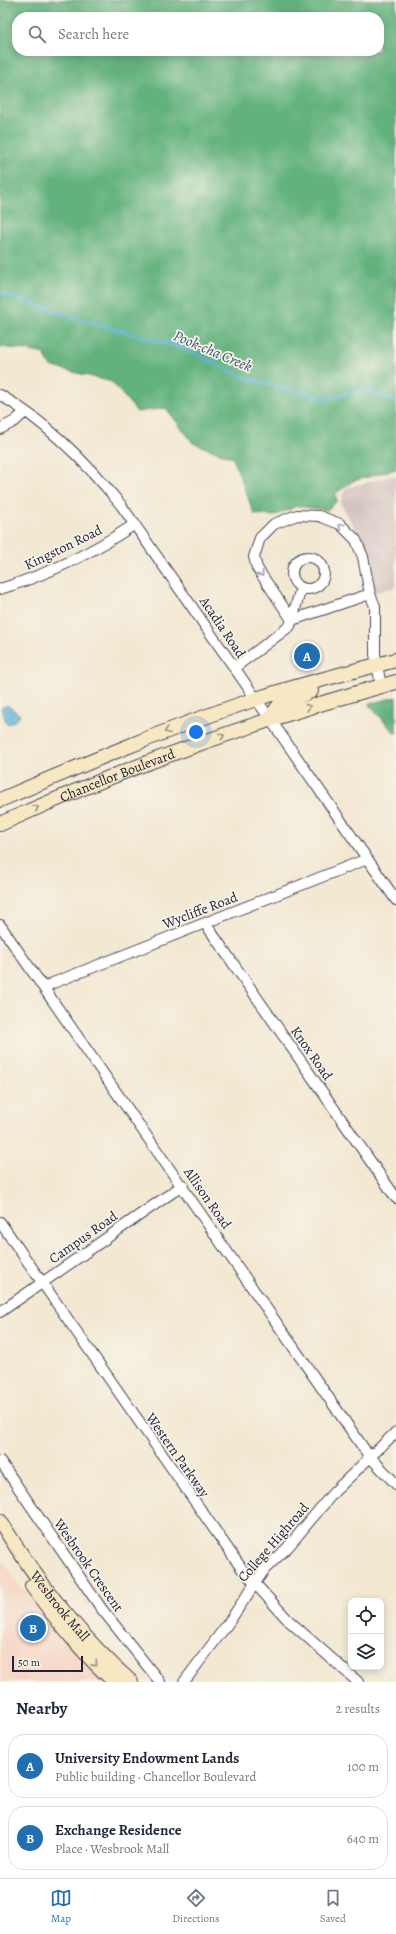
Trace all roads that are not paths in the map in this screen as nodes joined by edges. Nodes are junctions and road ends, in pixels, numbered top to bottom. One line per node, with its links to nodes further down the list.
1 (0, 395): 2 (street, Acadia Road)
2 (25, 412): 3 (street); 4 (street, Acadia Road)
3 (0, 429)
4 (135, 524): 6 (street, Kingston Road); 11 (street, Acadia Road)
5 (301, 588): 8 (street)
6 (0, 589)
7 (370, 594): 8 (street); 8 (street, one-way to 8); 10 (street)
8 (292, 620): 11 (street)
9 (396, 660): 10 (main road, Chancellor Boulevard)
10 (377, 665): 12 (main road, Chancellor Boulevard); 14 (street)
11 (234, 668): 15 (street, Acadia Road)
12 (346, 674): 15 (main road, Chancellor Boulevard); 16 (main road)
13 (396, 682): 14 (main road, Chancellor Boulevard)
14 (381, 686): 16 (main road, Chancellor Boulevard, one-way to 14)
15 (257, 699): 16 (street, Acadia Road); 17 (main road, Chancellor Boulevard, one-way to 17)
16 (270, 718): 18 (main road, Chancellor Boulevard, one-way to 16); 19 (street, Acadia Road)
17 (0, 800)
18 (0, 824)
19 (367, 859): 20 (street, Acadia Road); 21 (street, Wycliffe Road)
20 (396, 900)
21 (205, 923): 23 (street, Wycliffe Road); 25 (street, Knox Road)
22 (0, 925): 23 (street, Allison Road)
23 (44, 988): 24 (street, Allison Road)
24 (183, 1185): 27 (street, Campus Road); 30 (street, Allison Road)
25 (396, 1198)
26 (0, 1222): 27 (street, Western Parkway)
27 (42, 1283): 28 (street, Campus Road); 34 (street, Western Parkway)
28 (0, 1312)
29 (396, 1432): 30 (street, College Highroad)
30 (369, 1456): 32 (street, Allison Road); 34 (street, College Highroad)
31 (0, 1461): 37 (street, Wesbrook Crescent)
32 (396, 1484)
33 (1, 1528): 35 (main road, Wesbrook Mall, one-way to 35); 36 (main road, Wesbrook Mall)
34 (254, 1583): 38 (street, College Highroad); 39 (street, Western Parkway)
35 (115, 1682)
36 (131, 1682)
37 (160, 1682)
38 (184, 1682)
39 (358, 1682)

